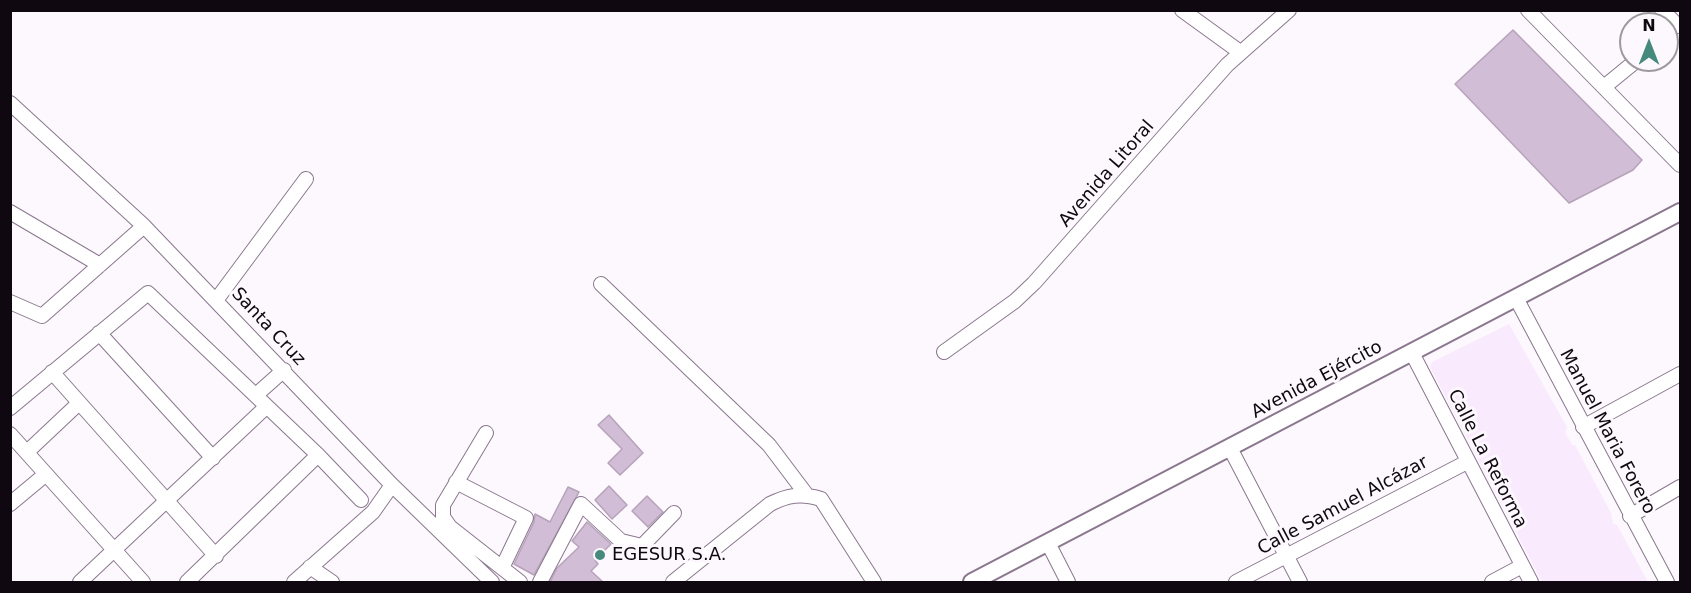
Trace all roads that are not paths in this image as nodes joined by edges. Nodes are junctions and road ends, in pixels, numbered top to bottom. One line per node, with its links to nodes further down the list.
1 (1182, 10): 4 (street)
2 (1288, 10): 4 (street, Avenida Litoral)
3 (1528, 10): 6 (street)
4 (1240, 52): 19 (street, Avenida Litoral)
5 (1622, 72): 6 (street)
6 (1604, 87): 8 (street)
7 (10, 104): 12 (street, Santa Cruz)
8 (1680, 165)
9 (306, 179): 16 (street)
10 (10, 212): 13 (street)
11 (1680, 212): 15 (main road, Avenida Ejército)
12 (144, 226): 13 (street); 16 (street, Santa Cruz)
13 (100, 265): 17 (street)
14 (601, 284): 40 (street)
15 (1516, 298): 20 (main road, Avenida Ejército); 28 (street, Manuel Maria Forero)
16 (217, 299): 21 (street, Santa Cruz)
17 (10, 302)
18 (99, 333): 22 (street); 24 (street); 34 (street)
19 (944, 352)
20 (1412, 353): 31 (main road, Avenida Ejército); 35 (street, Calle La Reforma)
21 (284, 370): 24 (street); 38 (street, Santa Cruz)
22 (52, 372): 25 (street); 27 (street)
23 (1680, 374): 28 (street)
24 (256, 395): 26 (street)
25 (79, 403): 32 (street); 42 (street)
26 (266, 407): 33 (street); 34 (street)
27 (10, 408)
28 (1583, 427): 45 (street, Manuel Maria Forero)
29 (486, 433): 37 (street)
30 (10, 434): 32 (street)
31 (1230, 448): 46 (main road, Avenida Ejército); 49 (street)
32 (27, 452): 36 (street)
33 (318, 455): 41 (street); 48 (street)
34 (213, 458): 42 (street)
35 (1467, 462): 49 (street, Calle Samuel Alcázar); 50 (street, Calle La Reforma)
36 (46, 474): 43 (street); 47 (street)
37 (456, 482): 52 (street); 52 (street)
38 (392, 485): 51 (street); 58 (street, Santa Cruz)
39 (1680, 487): 45 (street)
40 (806, 494): 61 (street); 62 (street)
41 (362, 500)
42 (168, 501): 47 (street); 48 (street)
43 (10, 504)
44 (674, 513): 60 (street)
45 (1630, 516): 69 (street, Manuel Maria Forero)
46 (1048, 543): 63 (main road, Avenida Ejército); 64 (street)
47 (115, 551): 53 (street); 54 (street)
48 (216, 556): 55 (street)
49 (1286, 556): 65 (street, Calle Samuel Alcázar); 66 (street)
50 (1522, 566): 67 (street); 68 (street, Calle La Reforma)
51 (310, 567): 56 (street); 57 (street)
52 (502, 568): 59 (street)
53 (80, 582)
54 (143, 582)
55 (187, 582)
56 (294, 582)
57 (332, 582)
58 (492, 582)
59 (520, 582)
60 (540, 582)
61 (673, 582)
62 (874, 582)
63 (972, 582)
64 (1068, 582)
65 (1236, 582)
66 (1300, 582)
67 (1492, 582)
68 (1531, 582)
69 (1666, 582)

